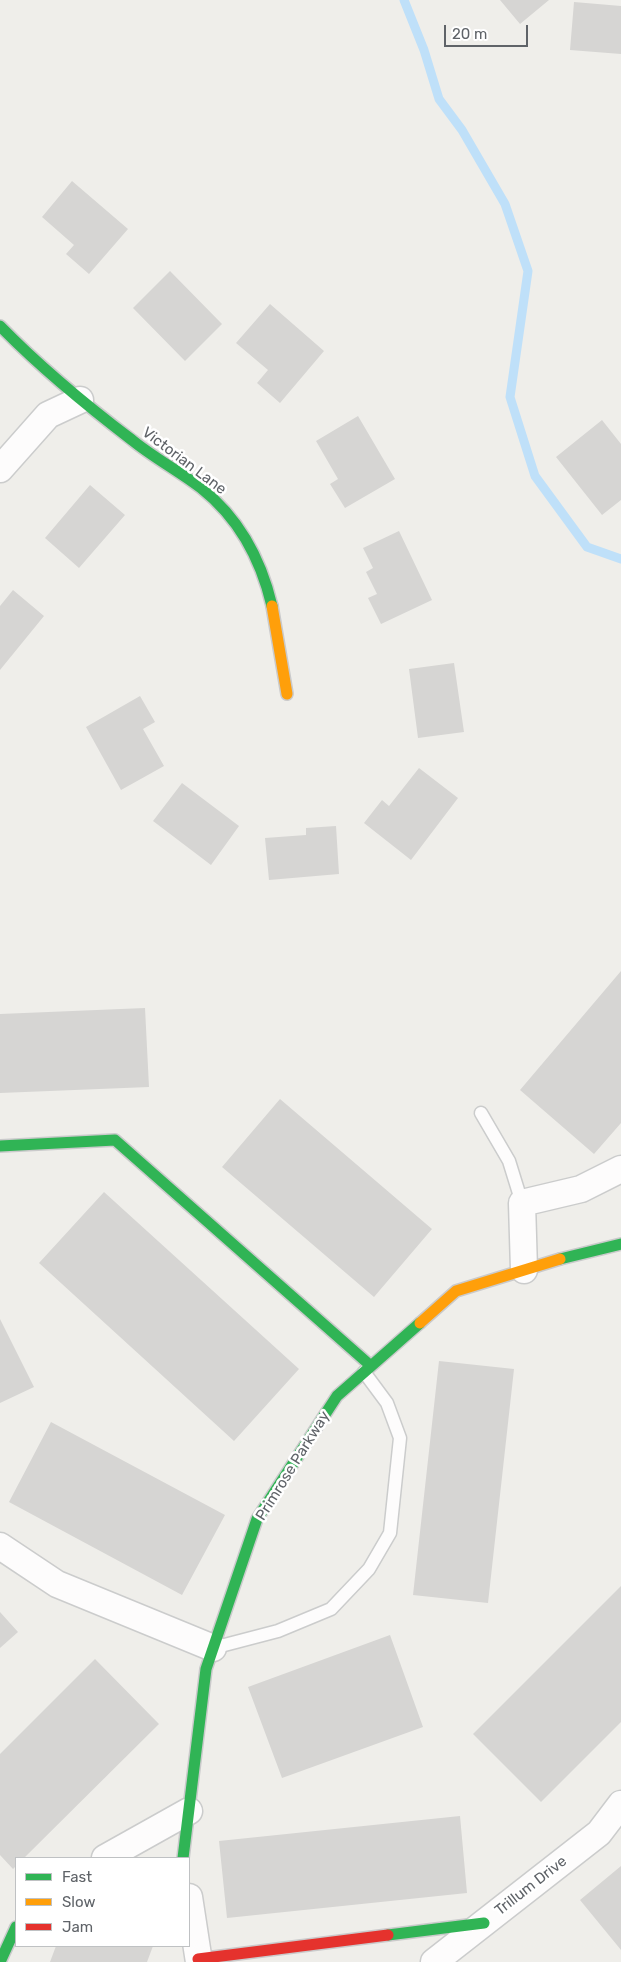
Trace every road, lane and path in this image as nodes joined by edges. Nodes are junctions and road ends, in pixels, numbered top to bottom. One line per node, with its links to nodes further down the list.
1 (0, 326): 2 (street, Victorian Lane)
2 (80, 400): 3 (street); 4 (street, Victorian Lane)
3 (0, 469)
4 (287, 694)
5 (481, 1113): 8 (lane)
6 (0, 1146): 11 (street)
7 (621, 1169): 8 (street)
8 (522, 1203): 10 (street)
9 (621, 1244): 10 (street, Primrose Parkway)
10 (524, 1270): 11 (street, Primrose Parkway)
11 (367, 1369): 13 (street, Primrose Parkway); 13 (lane)
12 (0, 1546): 13 (street)
13 (213, 1648): 15 (street, Primrose Parkway)
14 (621, 1804): 19 (street, Trillum Drive)
15 (189, 1811): 16 (street); 17 (street, Primrose Parkway)
16 (107, 1857)
17 (183, 1857)
18 (190, 1904): 21 (street)
19 (484, 1923): 21 (street); 23 (street, Trillum Drive)
20 (15, 1929): 22 (street)
21 (198, 1960)
22 (0, 1962)
23 (434, 1962)

